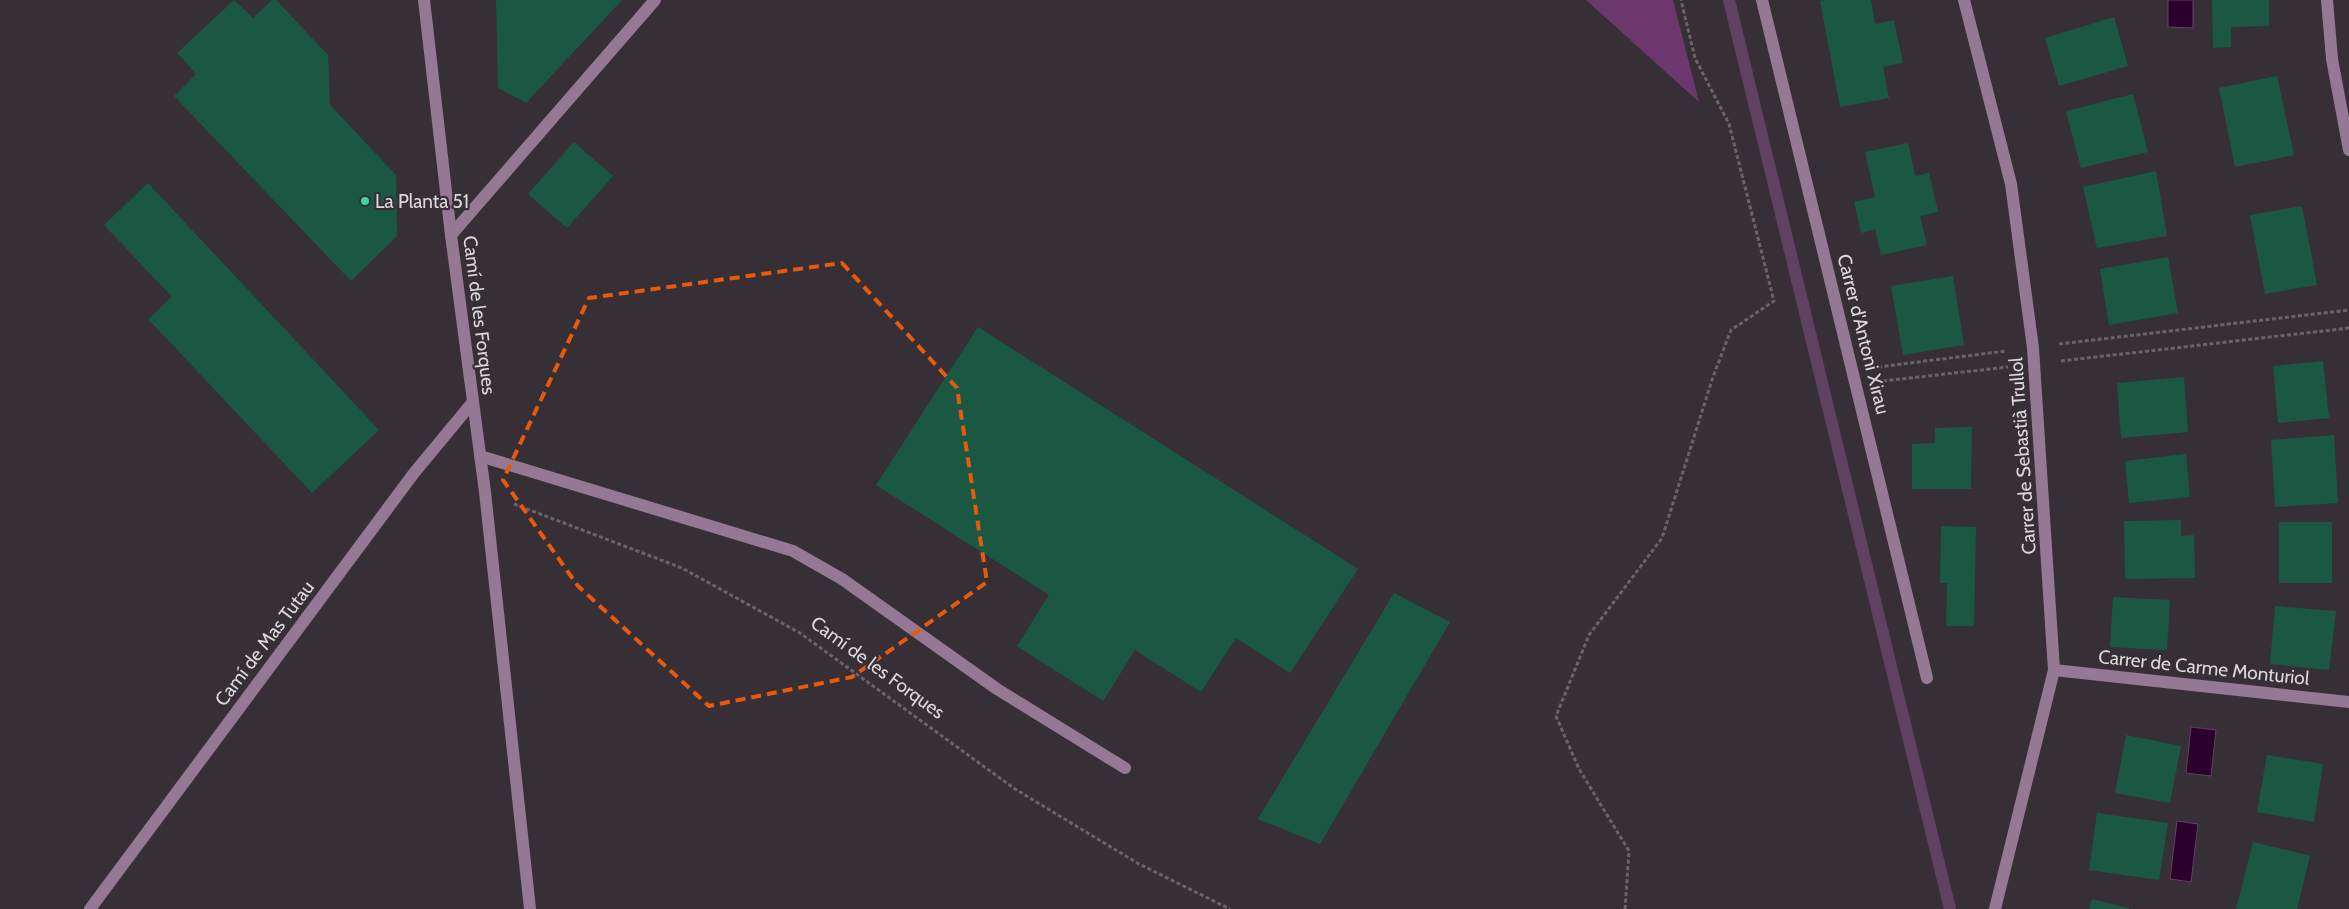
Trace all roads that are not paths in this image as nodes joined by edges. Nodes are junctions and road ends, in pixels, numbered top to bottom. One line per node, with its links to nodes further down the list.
1 (424, 0): 7 (street, Camí de les Forques)
2 (655, 0): 7 (street)
3 (1762, 0): 11 (street, Carrer d'Antoni Xirau)
4 (1964, 0): 10 (street, Carrer de Sebastià Trullol)
5 (2327, 0): 6 (street)
6 (2349, 150)
7 (451, 235): 8 (street, Camí de les Forques)
8 (472, 403): 9 (street, Camí de les Forques); 14 (street, Camí de Mas Tutau)
9 (480, 456): 13 (street); 15 (street, Camí de les Forques)
10 (2054, 670): 12 (street, Carrer de Carme Monturiol); 16 (street, Carrer de Sebastià Trullol)
11 (1928, 678)
12 (2349, 702)
13 (1125, 768)
14 (90, 909)
15 (530, 909)
16 (1995, 909)

